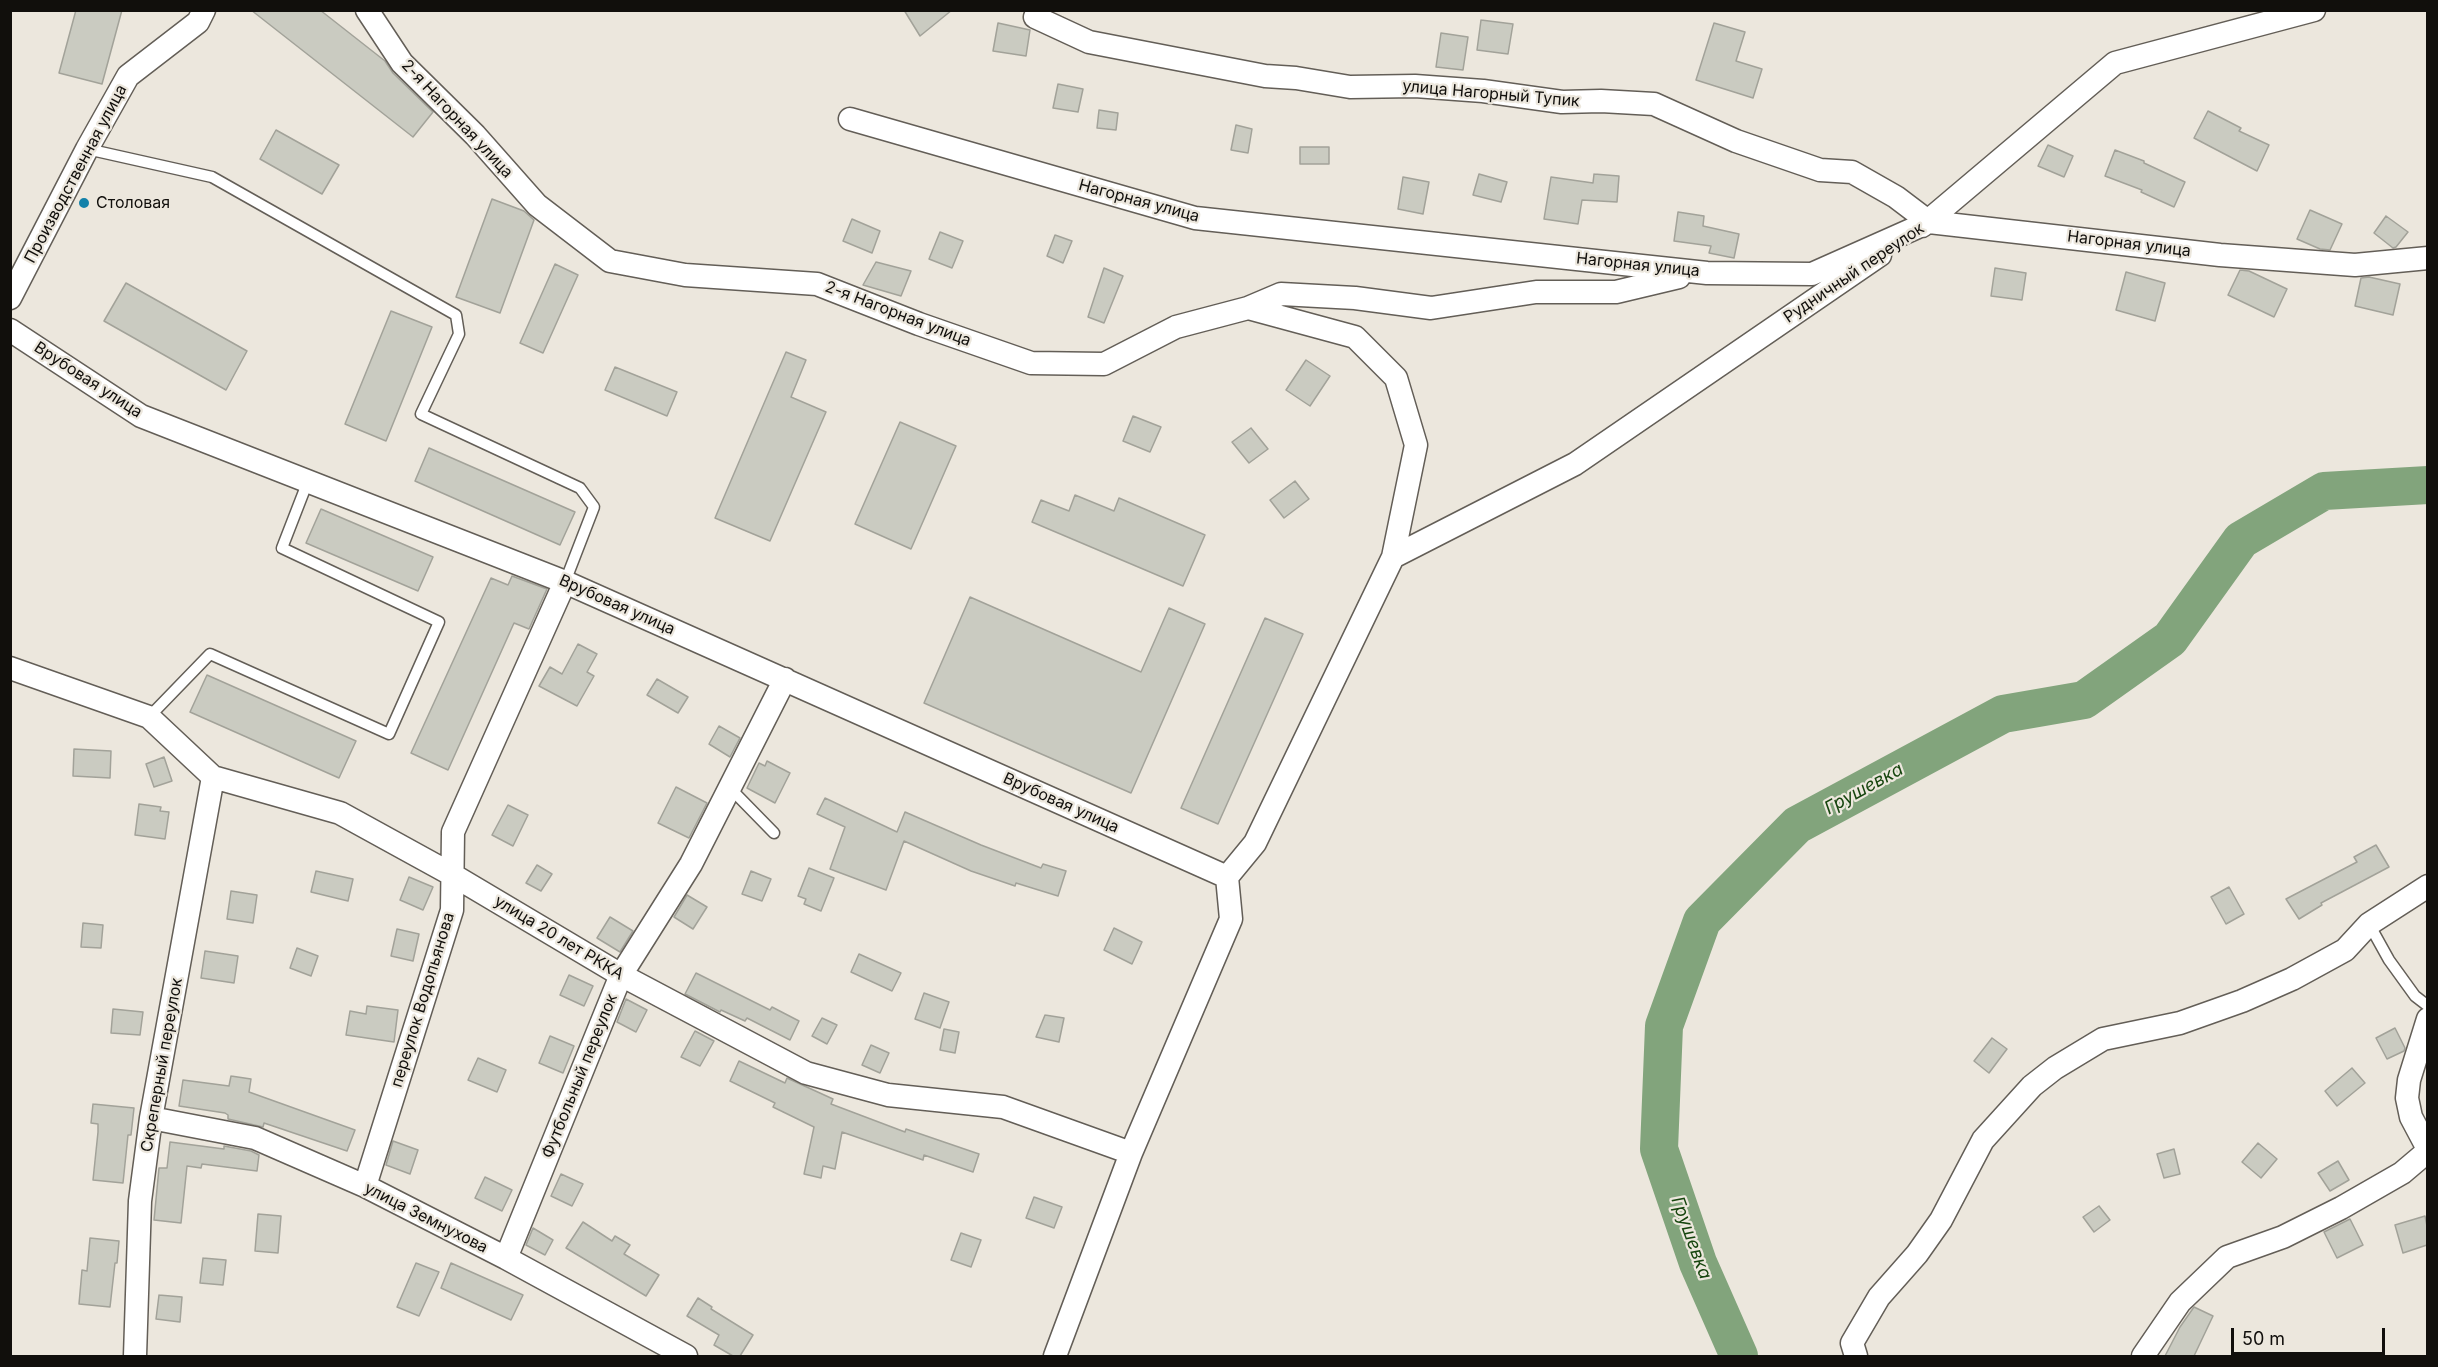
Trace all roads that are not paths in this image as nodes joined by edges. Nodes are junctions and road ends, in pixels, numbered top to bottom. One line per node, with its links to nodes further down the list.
1 (204, 10): 6 (street, Производственная улица)
2 (367, 10): 11 (street, 2-я Нагорная улица)
3 (2314, 10): 7 (street, Рудничный переулок)
4 (1035, 17): 7 (street, улица Нагорный Тупик)
5 (850, 119): 9 (street, Нагорная улица)
6 (87, 149): 10 (street, Производственная улица); 15 (lane)
7 (1929, 222): 8 (street, Нагорная улица); 9 (street, Нагорная улица); 14 (street, Рудничный переулок)
8 (2427, 258)
9 (1707, 273): 11 (street)
10 (10, 298)
11 (1248, 308): 14 (street, 2-я Нагорная улица)
12 (10, 330): 13 (street, Врубовая улица)
13 (308, 481): 15 (street, Врубовая улица); 18 (lane)
14 (1392, 556): 23 (street)
15 (565, 582): 17 (street, Врубовая улица); 22 (street, переулок Водопьянова)
16 (10, 668): 18 (street, улица 20 лет РККА)
17 (785, 679): 20 (street, Футбольный переулок); 23 (street, Врубовая улица)
18 (149, 717): 19 (street, улица 20 лет РККА)
19 (213, 777): 22 (street, улица 20 лет РККА); 29 (street, Скреперный переулок)
20 (730, 788): 21 (lane); 26 (street, Футбольный переулок)
21 (774, 833)
22 (451, 874): 26 (street, улица 20 лет РККА); 32 (street, переулок Водопьянова)
23 (1227, 877): 31 (street)
24 (2427, 886): 25 (street)
25 (2369, 924): 27 (lane); 37 (street)
26 (621, 975): 31 (street, улица 20 лет РККА); 33 (street, Футбольный переулок)
27 (2427, 1006)
28 (2427, 1019): 30 (street)
29 (151, 1118): 32 (street, улица Земнухова); 34 (street, Скреперный переулок)
30 (2427, 1150): 38 (street)
31 (1131, 1153): 36 (street)
32 (365, 1186): 33 (street, улица Земнухова)
33 (506, 1258): 35 (street, улица Земнухова)
34 (135, 1356)
35 (686, 1356)
36 (1055, 1356)
37 (1856, 1356)
38 (2144, 1356)

